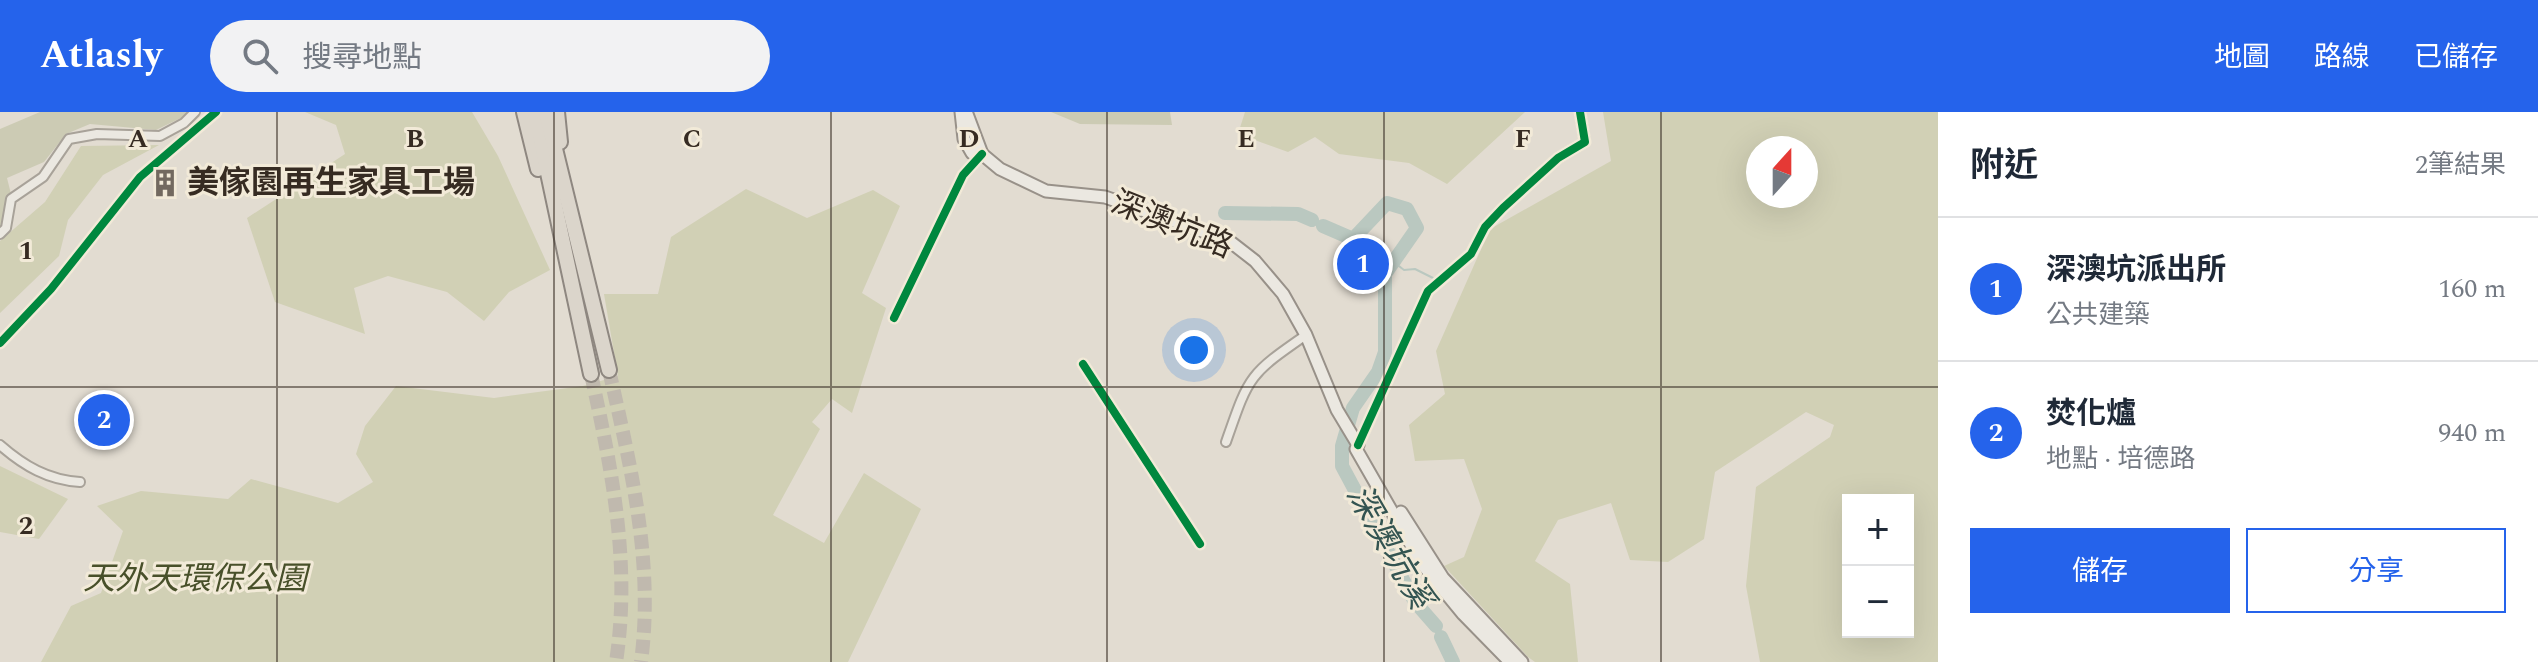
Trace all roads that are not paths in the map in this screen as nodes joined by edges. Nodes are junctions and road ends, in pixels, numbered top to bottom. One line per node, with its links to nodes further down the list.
1 (195, 112): 12 (street)
2 (216, 112): 15 (street)
3 (524, 112): 11 (highway)
4 (535, 112): 11 (highway)
5 (546, 112): 10 (highway)
6 (557, 112): 10 (highway)
7 (964, 112): 9 (main road)
8 (1580, 112): 20 (street)
9 (982, 154): 13 (street); 14 (main road, 深澳坑路)
10 (563, 183): 17 (highway)
11 (557, 226): 18 (highway)
12 (0, 234)
13 (894, 318)
14 (1306, 335): 19 (street); 20 (main road, 深澳坑路)
15 (0, 343)
16 (1083, 364): 23 (street)
17 (609, 370)
18 (591, 374)
19 (1226, 442)
20 (1356, 442): 24 (main road, 深澳坑路); 25 (main road, 深澳坑路)
21 (0, 445): 22 (street)
22 (80, 482)
23 (1200, 544)
24 (1510, 662)
25 (1522, 662)

